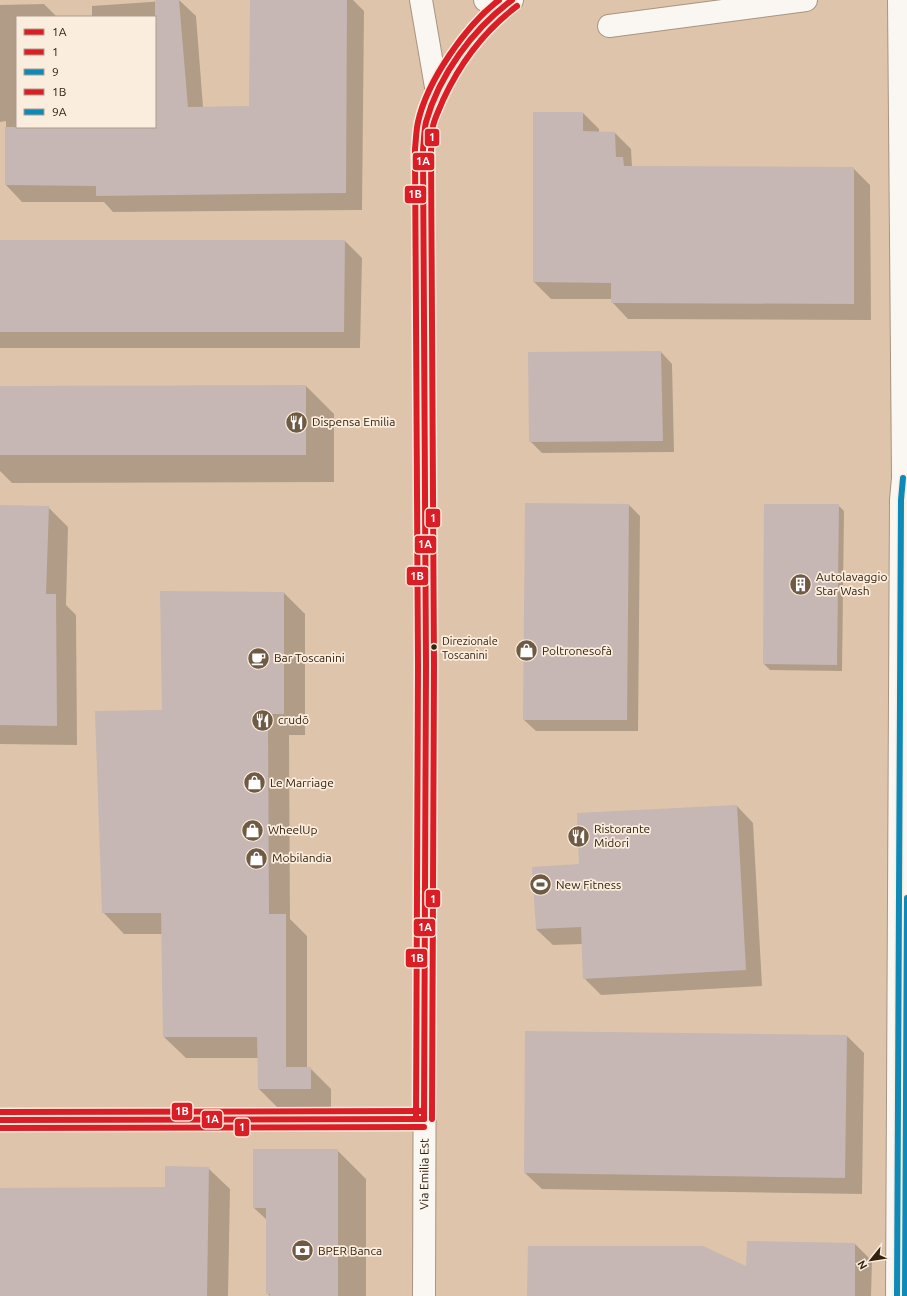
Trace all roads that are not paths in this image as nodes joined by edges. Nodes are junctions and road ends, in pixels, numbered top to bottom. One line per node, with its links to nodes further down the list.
1 (421, 0): 6 (street, Via Emilia Est)
2 (806, 0): 5 (street)
3 (899, 0): 7 (street)
4 (501, 2): 6 (street, Via Emilia Est)
5 (609, 26)
6 (437, 93): 9 (street, Via Emilia Est)
7 (905, 478): 8 (street)
8 (904, 852): 11 (street)
9 (424, 1119): 10 (street); 12 (street, Via Emilia Est)
10 (0, 1120)
11 (900, 1282)
12 (424, 1296)

